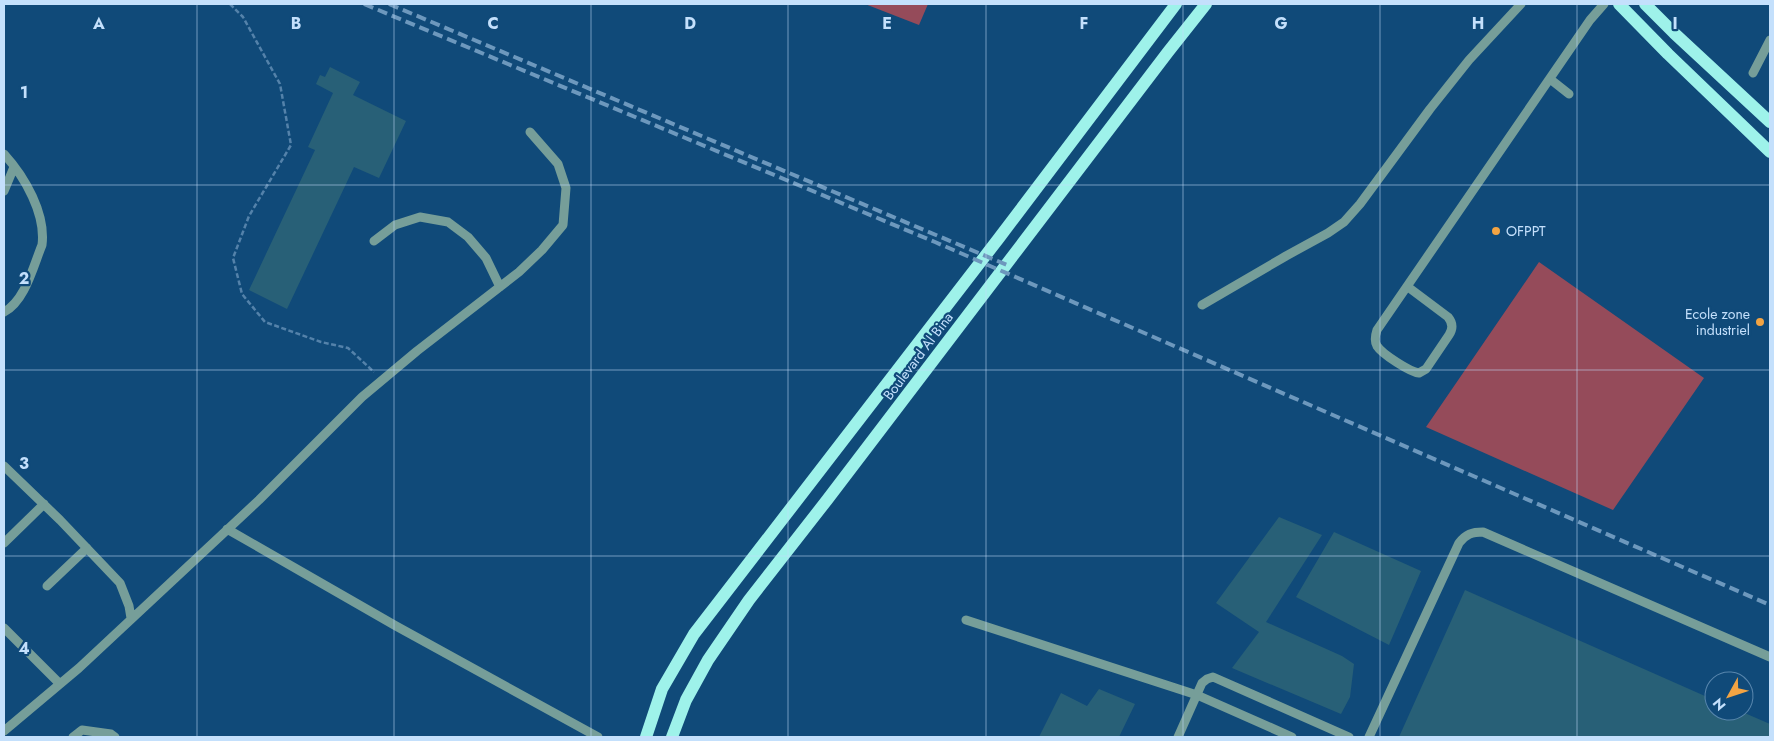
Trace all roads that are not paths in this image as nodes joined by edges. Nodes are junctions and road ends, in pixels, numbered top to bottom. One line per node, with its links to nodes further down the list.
1 (1176, 4): 38 (main road, Boulevard Al Bina)
2 (1206, 4): 39 (main road, Boulevard Al Bina)
3 (1521, 4): 20 (street)
4 (1604, 4): 9 (street)
5 (1619, 4): 13 (main road)
6 (1645, 4): 11 (main road)
7 (1770, 40): 8 (street)
8 (1753, 73)
9 (1550, 79): 10 (street); 19 (street)
10 (1570, 94)
11 (1770, 122)
12 (530, 132): 18 (street)
13 (1770, 152)
14 (4, 154): 15 (street)
15 (14, 166): 16 (street); 21 (street)
16 (4, 191)
17 (374, 241): 18 (street)
18 (500, 287): 24 (street)
19 (1408, 287): 19 (street)
20 (1202, 305)
21 (4, 312)
22 (4, 466): 23 (street)
23 (44, 504): 25 (street); 26 (street)
24 (227, 529): 28 (street); 37 (street)
25 (4, 543)
26 (87, 548): 27 (street); 28 (street)
27 (47, 586)
28 (131, 618): 32 (street)
29 (966, 620): 33 (street)
30 (4, 628): 32 (street)
31 (1770, 657): 43 (street)
32 (60, 684): 34 (street)
33 (1197, 695): 40 (street); 41 (street); 42 (street)
34 (4, 731)
35 (73, 737): 36 (street)
36 (116, 737)
37 (598, 737)
38 (646, 737)
39 (672, 737)
40 (1178, 737)
41 (1292, 737)
42 (1349, 737)
43 (1369, 737)

